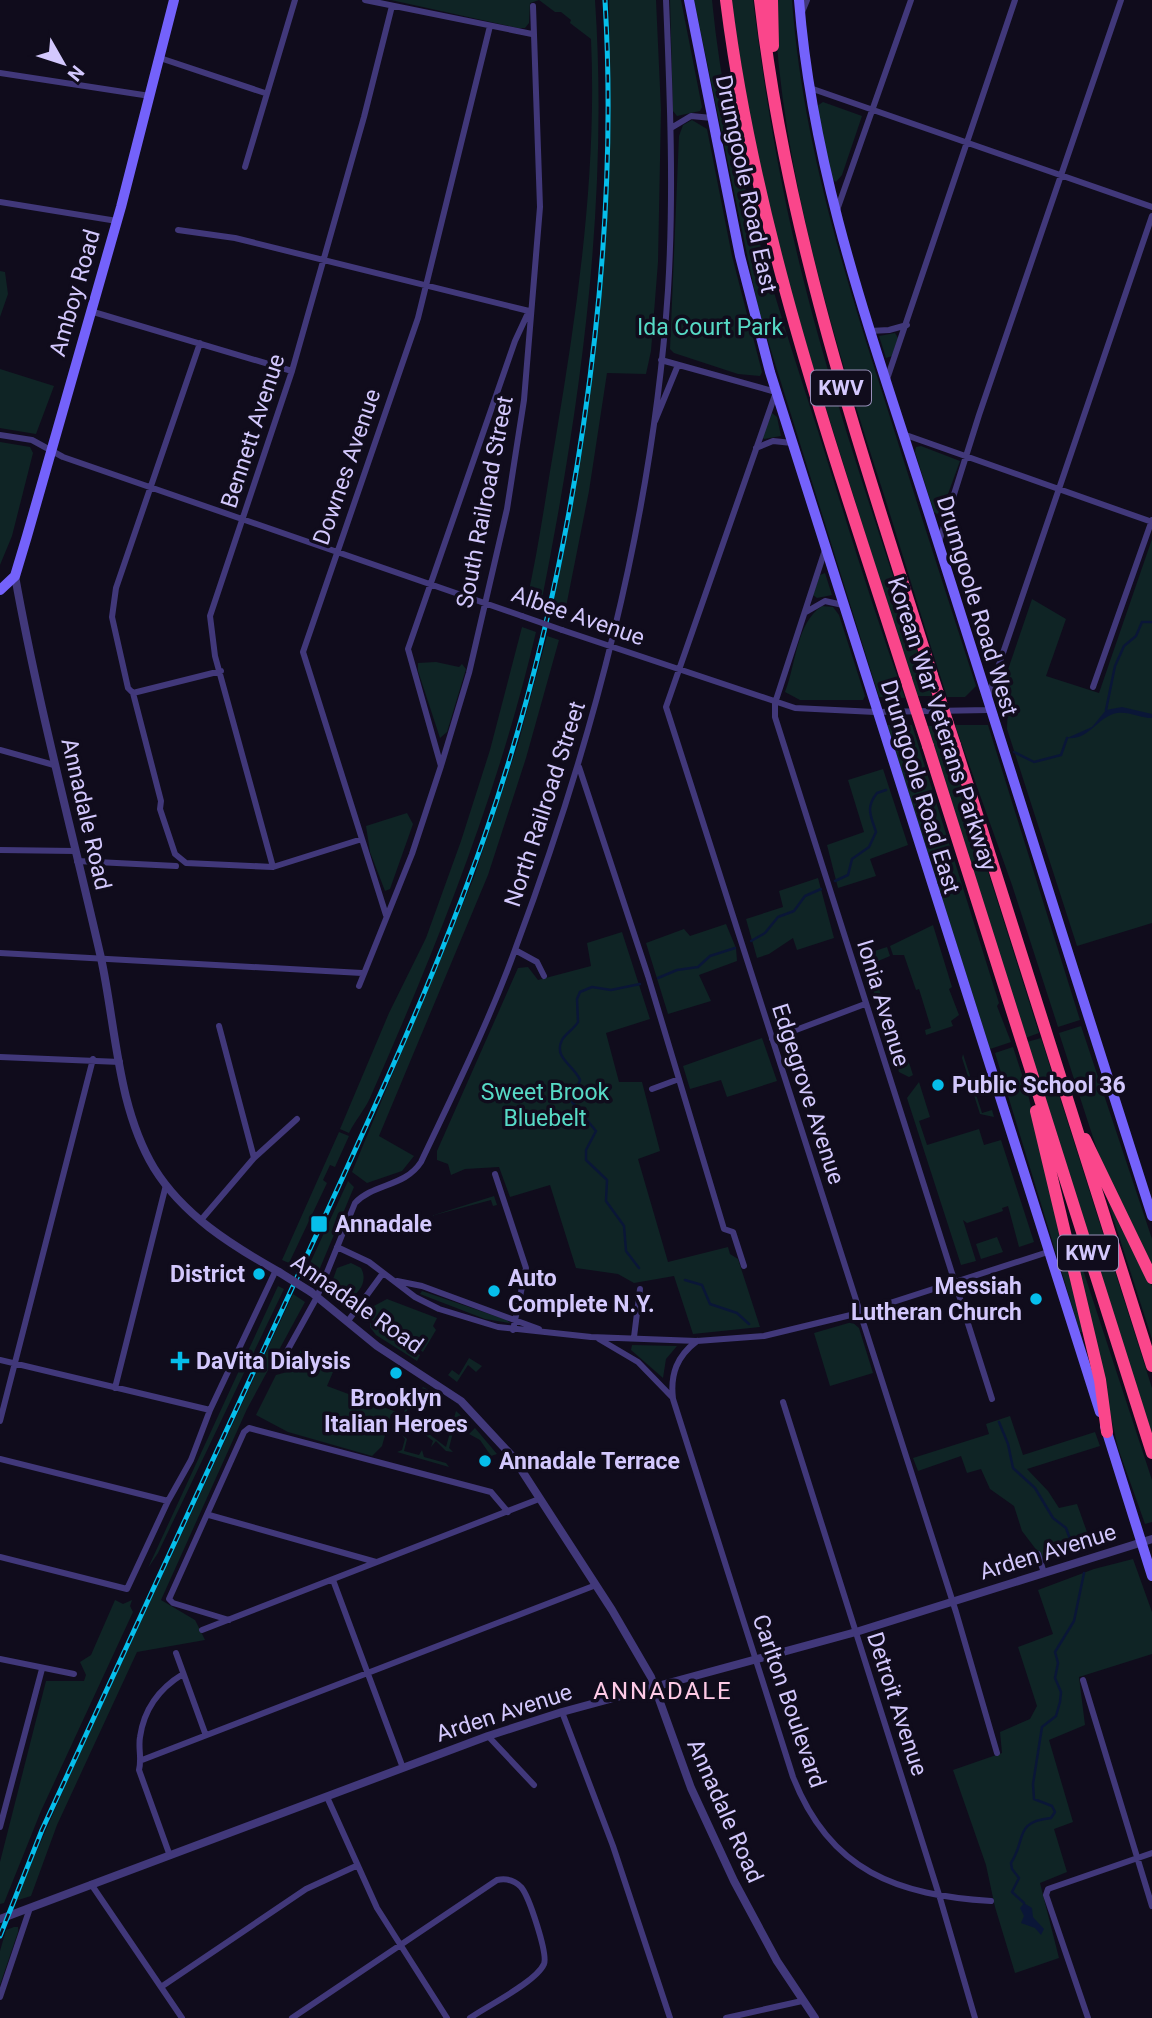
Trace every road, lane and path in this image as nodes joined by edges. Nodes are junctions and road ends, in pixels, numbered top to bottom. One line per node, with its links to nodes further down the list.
1 (174, 0): 19 (main road, Amboy Road)
2 (295, 0): 22 (street)
3 (365, 0): 14 (street)
4 (666, 0): 27 (street, North Railroad Street)
5 (689, 0): 26 (main road, Drumgoole Road East)
6 (725, 0): 97 (highway, Korean War Veterans Parkway / KWV, bridge)
7 (760, 0): 23 (highway, Korean War Veterans Parkway / KWV)
8 (772, 0): 23 (highway)
9 (799, 0): 16 (main road, Drumgoole Road West)
10 (807, 0): 16 (street)
11 (911, 0): 25 (street)
12 (1015, 0): 28 (street)
13 (1121, 0): 30 (street)
14 (391, 6): 17 (street); 37 (street, Bennett Avenue)
15 (533, 6): 18 (street, South Railroad Street)
16 (801, 17): 21 (main road, Drumgoole Road West)
17 (490, 26): 18 (street); 38 (street, Downes Avenue)
18 (532, 34): 40 (street, South Railroad Street)
19 (160, 58): 22 (street); 24 (main road, Amboy Road)
20 (0, 73): 24 (street)
21 (809, 88): 25 (street); 33 (main road, Drumgoole Road West)
22 (265, 93): 29 (street)
23 (773, 95): 104 (highway, Korean War Veterans Parkway / KWV, bridge)
24 (150, 96): 35 (main road, Amboy Road)
25 (873, 111): 28 (street); 33 (street)
26 (712, 118): 27 (street); 48 (main road, Drumgoole Road East)
27 (671, 128): 44 (street, North Railroad Street)
28 (966, 143): 30 (street); 41 (street)
29 (245, 167)
30 (1060, 176): 32 (street); 55 (street)
31 (0, 202): 35 (street)
32 (1152, 207)
33 (835, 215): 42 (main road, Drumgoole Road West)
34 (1152, 216): 57 (street)
35 (117, 221): 39 (main road, Amboy Road)
36 (178, 230): 37 (street)
37 (324, 261): 38 (street); 46 (street, Bennett Avenue)
38 (426, 285): 40 (street); 62 (street, Downes Avenue)
39 (90, 311): 43 (street); 54 (main road, Amboy Road)
40 (529, 311): 64 (street); 66 (street, South Railroad Street)
41 (907, 324): 42 (street); 47 (street)
42 (870, 331): 47 (main road, Drumgoole Road West)
43 (200, 343): 46 (street); 56 (street)
44 (661, 360): 45 (street); 49 (street, North Railroad Street)
45 (678, 365): 48 (street); 49 (street, North Railroad Street)
46 (292, 371): 58 (street, Bennett Avenue)
47 (886, 381): 50 (main road, Drumgoole Road West)
48 (776, 392): 52 (main road, Drumgoole Road East); 53 (street, Edgegrove Avenue)
49 (651, 431): 69 (street, North Railroad Street)
50 (904, 434): 55 (street); 60 (main road, Drumgoole Road West)
51 (0, 435): 54 (street, Albee Avenue)
52 (792, 443): 53 (street); 61 (main road, Drumgoole Road East)
53 (756, 448): 70 (street, Edgegrove Avenue)
54 (50, 449): 56 (street, Albee Avenue); 63 (main road, Amboy Road)
55 (967, 456): 57 (street); 60 (street)
56 (149, 486): 58 (street, Albee Avenue); 73 (street)
57 (1060, 489): 59 (street); 75 (street)
58 (242, 519): 62 (street, Albee Avenue); 71 (street, Bennett Avenue)
59 (1152, 521): 72 (street)
60 (938, 544): 75 (main road, Drumgoole Road West)
61 (825, 548): 67 (main road, Drumgoole Road East); 68 (street, Ionia Avenue)
62 (336, 551): 64 (street, Albee Avenue); 81 (street, Downes Avenue)
63 (15, 576): 65 (main road); 78 (street, Annadale Road)
64 (431, 584): 66 (street, Albee Avenue); 80 (street)
65 (0, 590)
66 (485, 602): 69 (street, Albee Avenue, bridge); 80 (street, South Railroad Street)
67 (843, 605): 68 (street); 76 (main road, Drumgoole Road East)
68 (803, 616): 74 (street, Ionia Avenue)
69 (613, 647): 70 (street, Albee Avenue); 79 (street, North Railroad Street)
70 (679, 670): 74 (street, Albee Avenue); 96 (street, Edgegrove Avenue)
71 (221, 671): 73 (street); 86 (street, Bennett Avenue)
72 (1093, 687)
73 (133, 694): 86 (street)
74 (775, 703): 76 (street, Albee Avenue); 94 (street, Ionia Avenue)
75 (989, 710): 76 (street, Albee Avenue); 108 (main road, Drumgoole Road West)
76 (875, 712): 111 (main road, Drumgoole Road East)
77 (0, 750): 78 (street)
78 (54, 765): 83 (street, Annadale Road)
79 (578, 765): 88 (street, North Railroad Street); 101 (street)
80 (441, 766): 87 (street, South Railroad Street)
81 (362, 839): 86 (street); 87 (street, Downes Avenue)
82 (0, 850): 83 (street)
83 (75, 851): 84 (street, Annadale Road)
84 (77, 862): 85 (street); 90 (street, Annadale Road)
85 (176, 866)
86 (273, 867)
87 (386, 915): 91 (street, South Railroad Street)
88 (515, 950): 92 (street); 110 (street, North Railroad Street)
89 (0, 953): 90 (street)
90 (100, 957): 91 (street); 100 (street, Annadale Road)
91 (362, 973): 93 (street, South Railroad Street)
92 (544, 976)
93 (359, 986)
94 (865, 1004): 96 (street); 117 (street, Ionia Avenue)
95 (219, 1026): 105 (street)
96 (772, 1039): 120 (street, Edgegrove Avenue)
97 (1025, 1052): 138 (highway); 139 (highway, Korean War Veterans Parkway / KWV)
98 (0, 1057): 99 (street)
99 (93, 1059): 100 (street); 130 (street)
100 (120, 1062): 107 (street, Annadale Road)
101 (679, 1079): 102 (street); 112 (street)
102 (652, 1088)
103 (297, 1119): 105 (street)
104 (1074, 1122): 115 (highway); 131 (highway, Korean War Veterans Parkway / KWV)
105 (254, 1157): 109 (street)
106 (495, 1174): 121 (street)
107 (166, 1185): 109 (street, Annadale Road); 132 (street)
108 (1152, 1216)
109 (201, 1220): 113 (street, Annadale Road)
110 (337, 1247): 114 (street); 119 (street)
111 (1048, 1252): 117 (street); 138 (main road, Drumgoole Road East)
112 (744, 1266)
113 (277, 1271): 119 (street, Annadale Road, bridge); 136 (street)
114 (383, 1273): 116 (street); 122 (street)
115 (1152, 1278)
116 (397, 1281): 121 (street); 124 (street)
117 (954, 1283): 120 (street); 134 (street, Ionia Avenue)
118 (640, 1289): 126 (street)
119 (314, 1294): 122 (street, Annadale Road); 129 (street)
120 (859, 1313): 127 (street); 153 (street, Edgegrove Avenue)
121 (515, 1319): 123 (street); 124 (street)
122 (348, 1321): 141 (street, Annadale Road)
123 (541, 1329): 124 (street); 125 (street)
124 (513, 1330)
125 (591, 1337): 126 (street); 133 (street, Carlton Boulevard)
126 (634, 1337): 127 (street)
127 (698, 1340): 133 (street, Carlton Boulevard)
128 (0, 1360): 130 (street)
129 (281, 1362)
130 (15, 1364): 132 (street); 137 (street)
131 (1152, 1366)
132 (115, 1388): 136 (street)
133 (673, 1399): 159 (street, Carlton Boulevard)
134 (992, 1399)
135 (783, 1402): 156 (street, Detroit Avenue)
136 (210, 1410): 142 (street)
137 (0, 1421)
138 (1107, 1432): 145 (main road, Drumgoole Road East)
139 (1152, 1453)
140 (0, 1459): 142 (street)
141 (539, 1499): 143 (street); 152 (street, Annadale Road)
142 (168, 1500): 147 (street)
143 (508, 1512): 144 (street); 148 (street)
144 (209, 1514): 148 (street); 154 (street)
145 (1147, 1541): 149 (street, Arden Avenue); 150 (main road, Drumgoole Road East)
146 (1038, 1554): 149 (street)
147 (0, 1558)
148 (376, 1562): 151 (street)
149 (1044, 1573): 153 (street, Arden Avenue)
150 (1152, 1576)
151 (333, 1580): 154 (street); 161 (street)
152 (596, 1585): 161 (street); 165 (street, Annadale Road)
153 (952, 1602): 156 (street, Arden Avenue); 169 (street, Edgegrove Avenue)
154 (229, 1620): 155 (street)
155 (202, 1630)
156 (856, 1632): 159 (street, Arden Avenue); 180 (street, Detroit Avenue)
157 (176, 1653): 163 (street)
158 (0, 1659): 160 (street)
159 (756, 1660): 165 (street, Arden Avenue); 180 (street, Carlton Boulevard)
160 (42, 1670): 162 (street); 174 (street)
161 (366, 1672): 167 (street); 171 (street)
162 (74, 1674)
163 (183, 1674): 167 (street); 170 (street)
164 (1083, 1679): 177 (street)
165 (655, 1688): 166 (street, Arden Avenue); 188 (street, Annadale Road)
166 (562, 1712): 168 (street, Arden Avenue); 193 (street)
167 (205, 1733): 170 (street)
168 (488, 1735): 171 (street, Arden Avenue); 172 (street)
169 (997, 1753)
170 (142, 1760): 176 (street)
171 (402, 1768): 173 (street, Arden Avenue)
172 (534, 1785)
173 (327, 1797): 176 (street, Arden Avenue); 178 (street)
174 (0, 1827)
175 (1152, 1853): 177 (street)
176 (170, 1856): 179 (street, Arden Avenue)
177 (1137, 1858): 182 (street); 197 (street)
178 (356, 1866): 185 (street); 186 (street)
179 (91, 1884): 183 (street, Arden Avenue); 186 (street)
180 (940, 1898): 181 (street, Carlton Boulevard); 196 (street, Detroit Avenue)
181 (991, 1902)
182 (1152, 1906)
183 (30, 1908): 184 (street, Arden Avenue); 187 (street)
184 (0, 1919)
185 (398, 1945): 190 (street); 191 (street); 192 (street)
186 (161, 1987): 189 (street)
187 (0, 1997)
188 (802, 2001): 194 (street); 195 (street, Annadale Road)
189 (182, 2018)
190 (292, 2018)
191 (447, 2018)
192 (470, 2018)
193 (670, 2018)
194 (726, 2018)
195 (815, 2018)
196 (975, 2018)
197 (1088, 2018)

